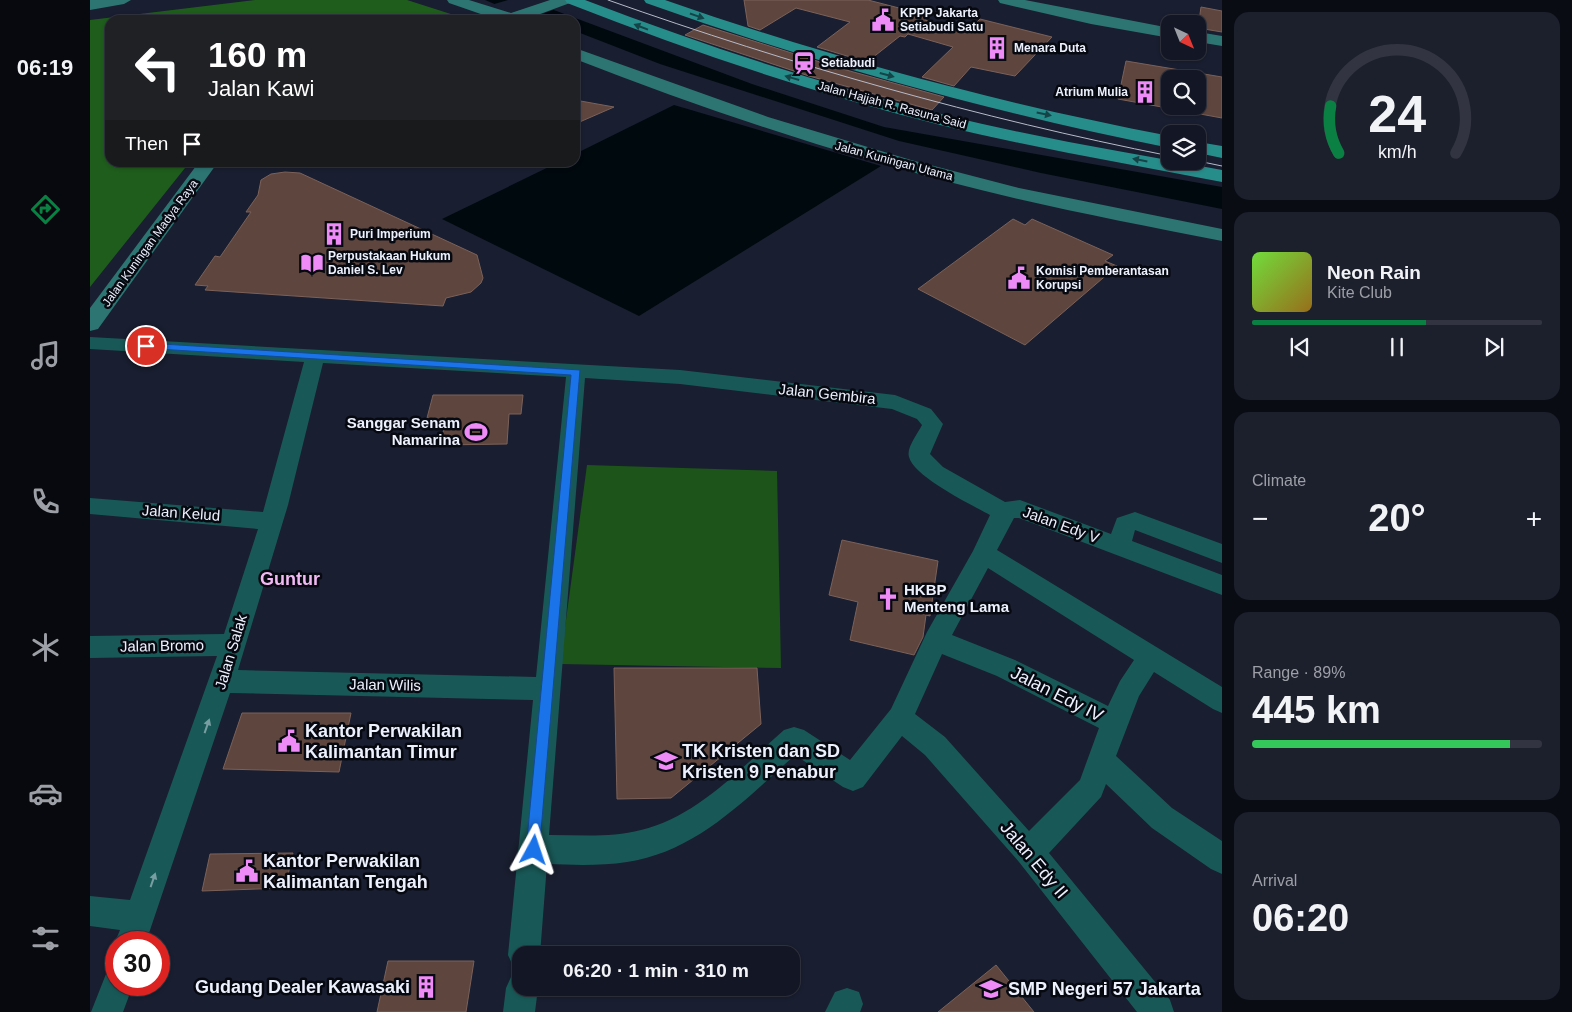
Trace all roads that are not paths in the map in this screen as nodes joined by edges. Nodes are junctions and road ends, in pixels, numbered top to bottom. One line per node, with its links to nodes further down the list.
1 (124, 0): 8 (main road)
2 (454, 0): 9 (main road)
3 (528, 0): 10 (main road)
4 (565, 0): 11 (main road)
5 (572, 0): 26 (main road, Jalan Hajjah R. Rasuna Said, one-way to 5)
6 (651, 0): 17 (main road, Jalan Hajjah R. Rasuna Said, one-way to 17)
7 (1005, 0): 12 (main road)
8 (90, 5)
9 (494, 15)
10 (499, 15)
11 (502, 15)
12 (1161, 31)
13 (1206, 38): 14 (main road)
14 (1222, 41)
15 (580, 46): 25 (main road, Jalan Kuningan Utama)
16 (580, 55): 25 (main road, Jalan Kuningan Utama)
17 (1066, 119): 18 (main road, Jalan Hajjah R. Rasuna Said); 20 (main road, Jalan Hajjah R. Rasuna Said)
18 (1161, 132)
19 (1206, 139): 21 (main road)
20 (1161, 140)
21 (1222, 142)
22 (1206, 149): 23 (main road)
23 (1222, 152)
24 (205, 167): 29 (main road, Jalan Kuningan Madya Raya)
25 (954, 173): 27 (main road, Jalan Kuningan Utama); 28 (main road, Jalan Kuningan Utama)
26 (1222, 176)
27 (1222, 225)
28 (1222, 235)
29 (92, 320)
30 (90, 343): 31 (street)
31 (315, 357): 32 (street); 35 (street, Jalan Salak)
32 (576, 372): 34 (street, Jalan Gembira); 45 (street)
33 (90, 506): 35 (street, Jalan Kelud)
34 (1005, 513): 36 (street, Jalan Edy V); 37 (street, Jalan Edy V)
35 (271, 521): 41 (street, Jalan Salak)
36 (1119, 546): 38 (street); 39 (street, Jalan Edy V)
37 (984, 554): 40 (street, Jalan Edy V); 43 (street)
38 (1222, 554)
39 (1222, 586)
40 (936, 640): 47 (street, Jalan Edy V); 48 (street, Jalan Edy IV)
41 (233, 645): 42 (street, Jalan Bromo); 44 (street, Jalan Salak)
42 (90, 647)
43 (1150, 656): 46 (street); 48 (street)
44 (223, 681): 45 (street, Jalan Wilis); 54 (street, Jalan Salak, one-way to 44)
45 (548, 689): 50 (street)
46 (1222, 701)
47 (900, 718): 50 (street, Jalan Edy V); 51 (street, Jalan Edy II)
48 (1114, 722): 49 (street, Jalan Edy IV)
49 (1100, 760): 51 (street, Jalan Edy IV); 52 (street)
50 (534, 850): 55 (street)
51 (1029, 852): 60 (street, Jalan Edy II)
52 (1222, 859)
53 (90, 911): 54 (street)
54 (136, 930)
55 (525, 946)
56 (113, 996): 58 (street)
57 (521, 996): 59 (street)
58 (107, 1012)
59 (520, 1012)
60 (1158, 1012)

